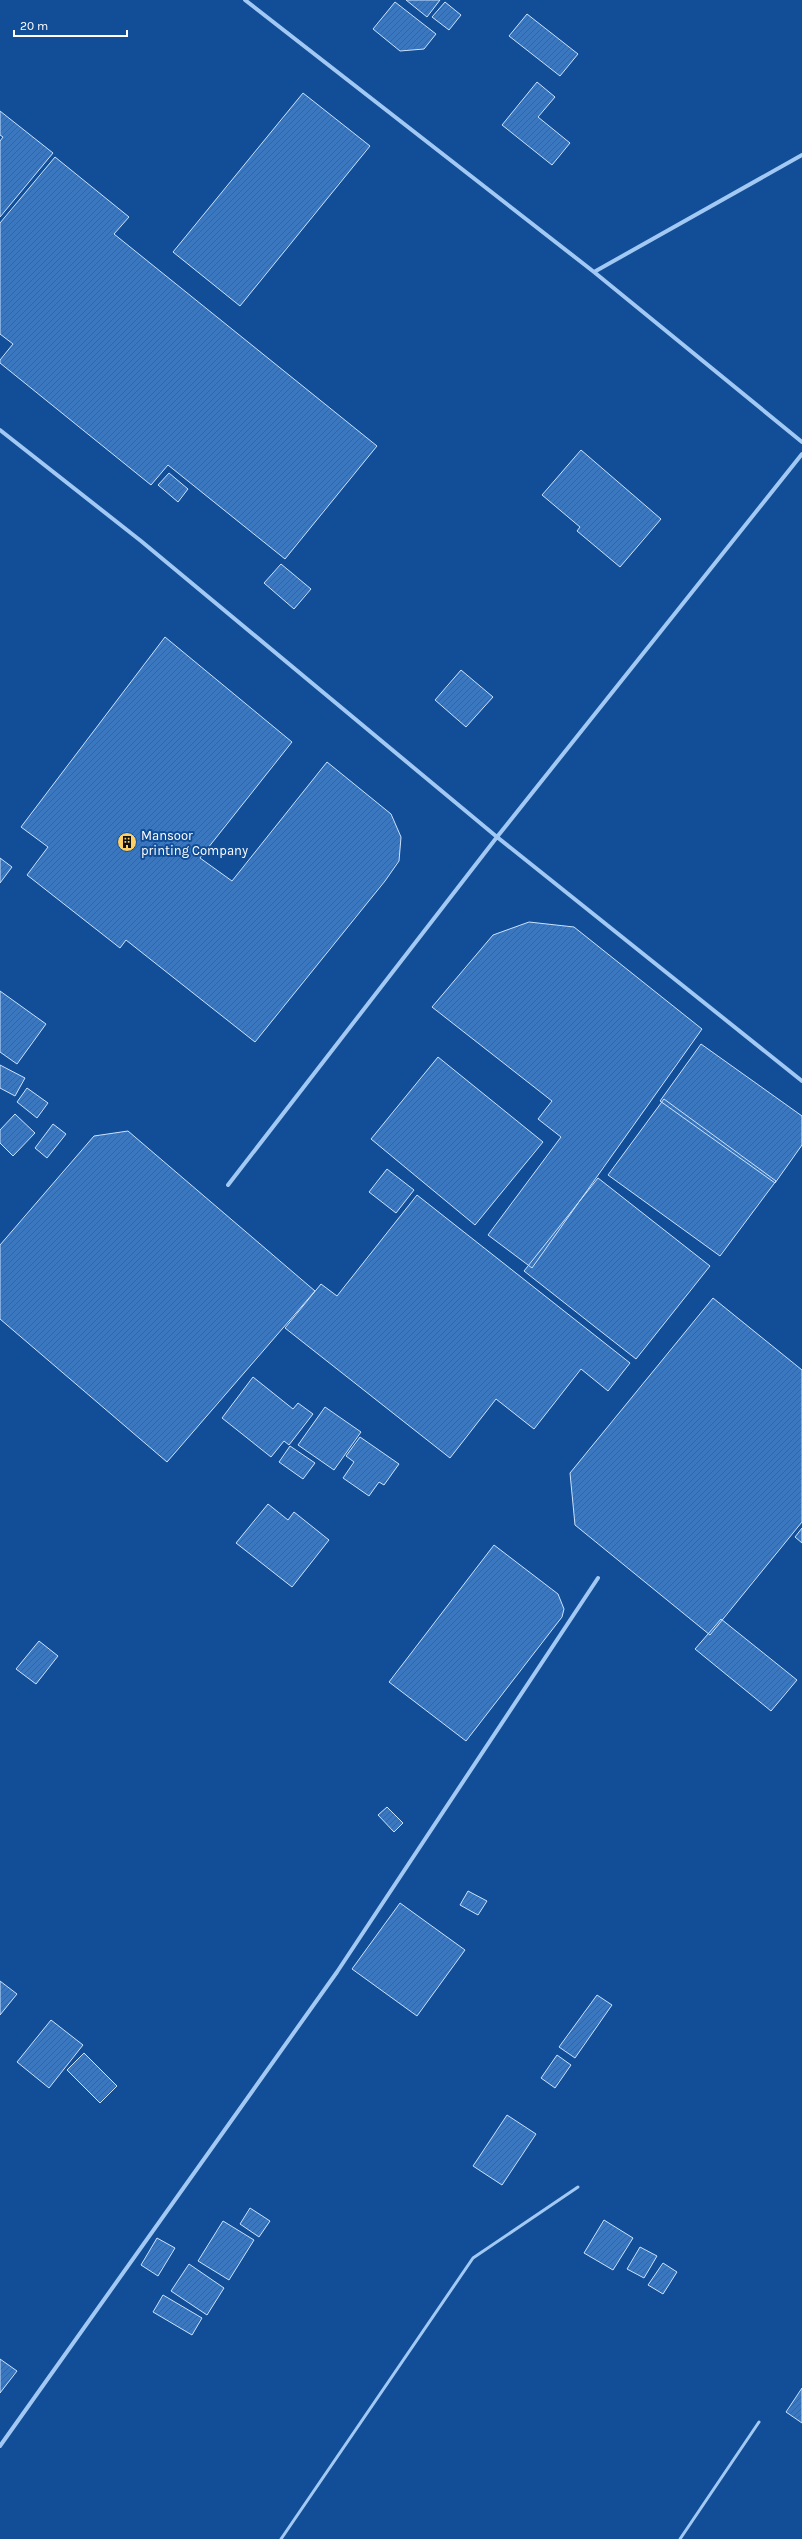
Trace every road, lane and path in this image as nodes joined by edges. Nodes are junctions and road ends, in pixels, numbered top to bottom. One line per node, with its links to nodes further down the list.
1 (245, 0): 3 (street)
2 (802, 155): 3 (street)
3 (594, 272): 5 (street)
4 (0, 430): 7 (street)
5 (802, 442)
6 (802, 454): 7 (street)
7 (497, 837): 8 (street); 9 (street)
8 (802, 1081)
9 (228, 1184)
10 (598, 1578): 13 (street)
11 (578, 2188): 14 (lane)
12 (759, 2422): 15 (lane)
13 (0, 2446)
14 (281, 2539)
15 (680, 2539)

